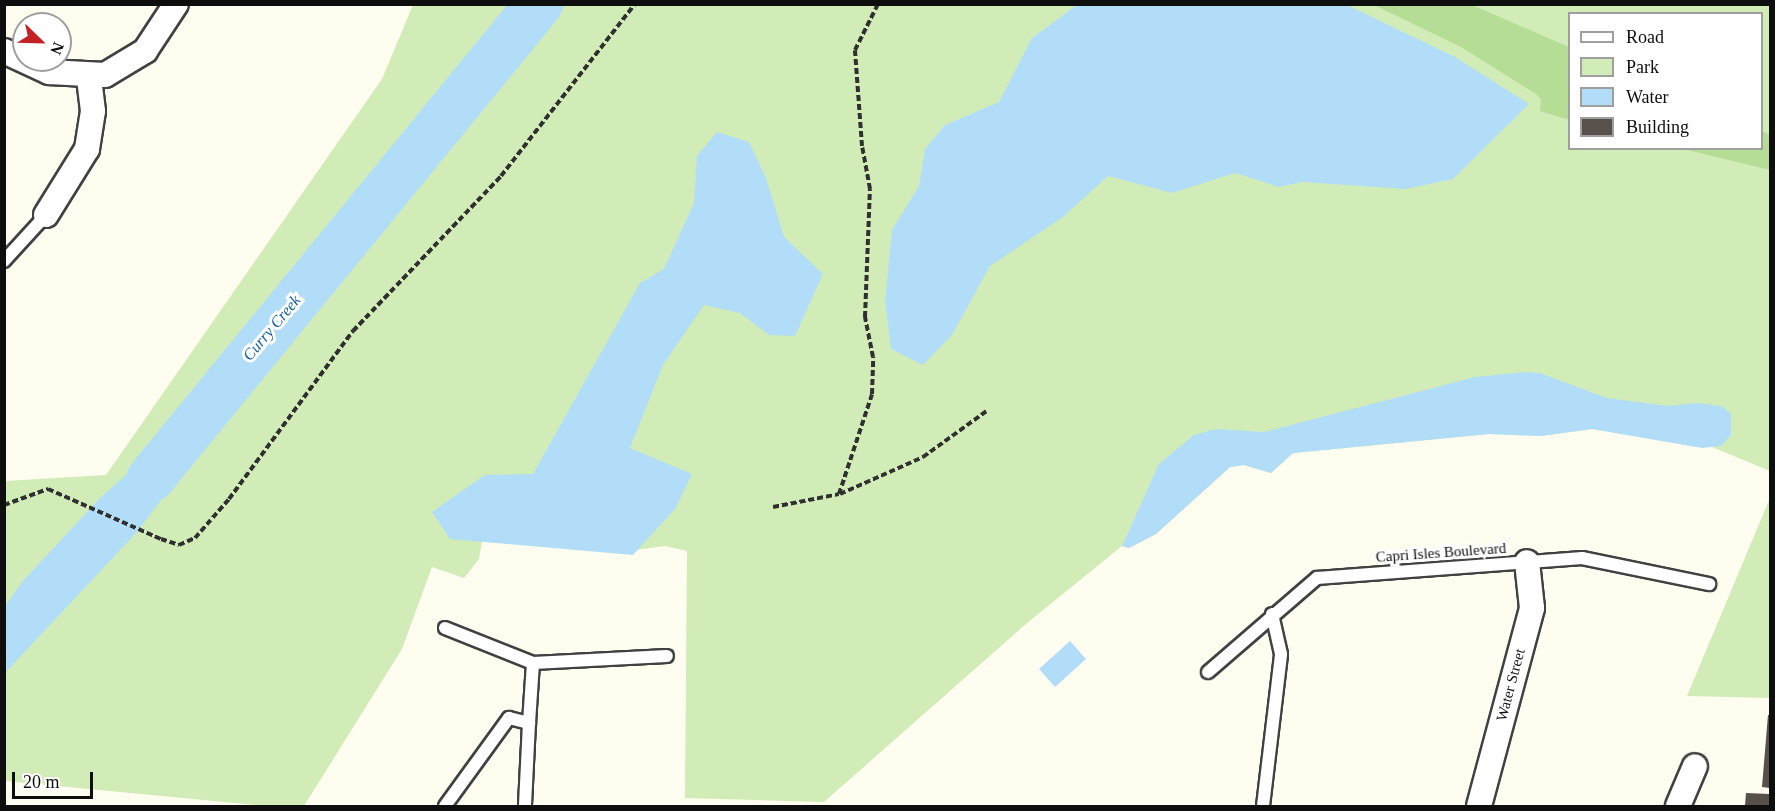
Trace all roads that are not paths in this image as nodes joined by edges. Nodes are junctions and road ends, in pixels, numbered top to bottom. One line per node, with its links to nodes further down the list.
1 (176, 4): 3 (street)
2 (4, 51): 3 (street)
3 (89, 77): 4 (street)
4 (46, 215): 5 (lane)
5 (4, 261)
6 (1527, 562): 7 (lane, Capri Isles Boulevard); 8 (lane, Capri Isles Boulevard); 18 (street, Water Street)
7 (1709, 584)
8 (1272, 614): 12 (lane, Capri Isles Boulevard); 17 (lane)
9 (445, 628): 11 (lane)
10 (668, 656): 11 (lane)
11 (533, 663): 13 (lane)
12 (1208, 672)
13 (529, 723): 15 (lane); 16 (lane)
14 (1695, 766): 19 (street)
15 (445, 807)
16 (525, 807)
17 (1263, 807)
18 (1479, 807)
19 (1678, 807)

